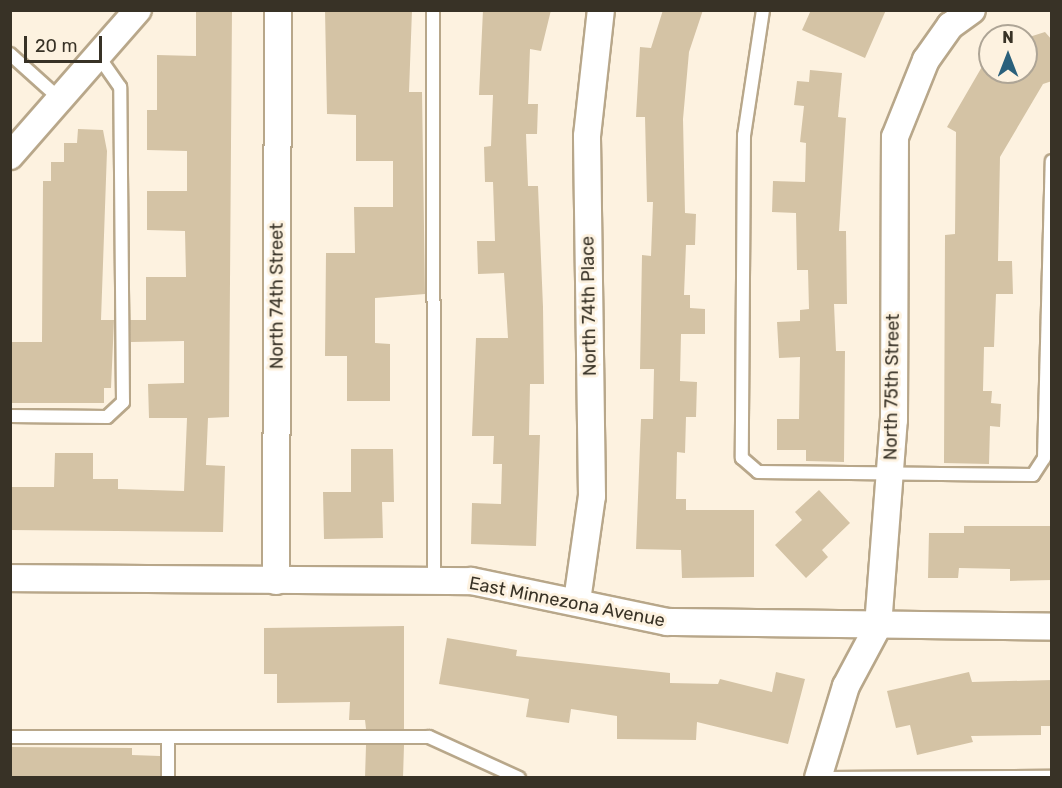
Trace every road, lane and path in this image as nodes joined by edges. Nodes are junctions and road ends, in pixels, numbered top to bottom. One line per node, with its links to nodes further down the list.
1 (138, 10): 8 (street)
2 (278, 10): 15 (street, North 74th Street)
3 (433, 10): 16 (lane)
4 (601, 10): 17 (street, North 74th Place)
5 (763, 10): 13 (lane)
6 (972, 10): 13 (street, North 75th Street)
7 (10, 54): 9 (lane)
8 (98, 56): 9 (street); 12 (lane)
9 (60, 99): 10 (street)
10 (10, 156)
11 (1052, 161): 13 (lane)
12 (10, 416)
13 (890, 472): 18 (street, North 75th Street)
14 (10, 578): 15 (street, East Minnezona Avenue)
15 (276, 581): 16 (street, East Minnezona Avenue)
16 (434, 581): 17 (street, East Minnezona Avenue)
17 (577, 601): 18 (street, East Minnezona Avenue)
18 (878, 626): 19 (street, East Minnezona Avenue); 24 (street, North 75th Street)
19 (1052, 627)
20 (10, 737): 21 (lane)
21 (168, 738): 22 (lane); 23 (lane)
22 (168, 777)
23 (519, 777)
24 (818, 777)
25 (832, 777): 26 (lane)
26 (1052, 777)

